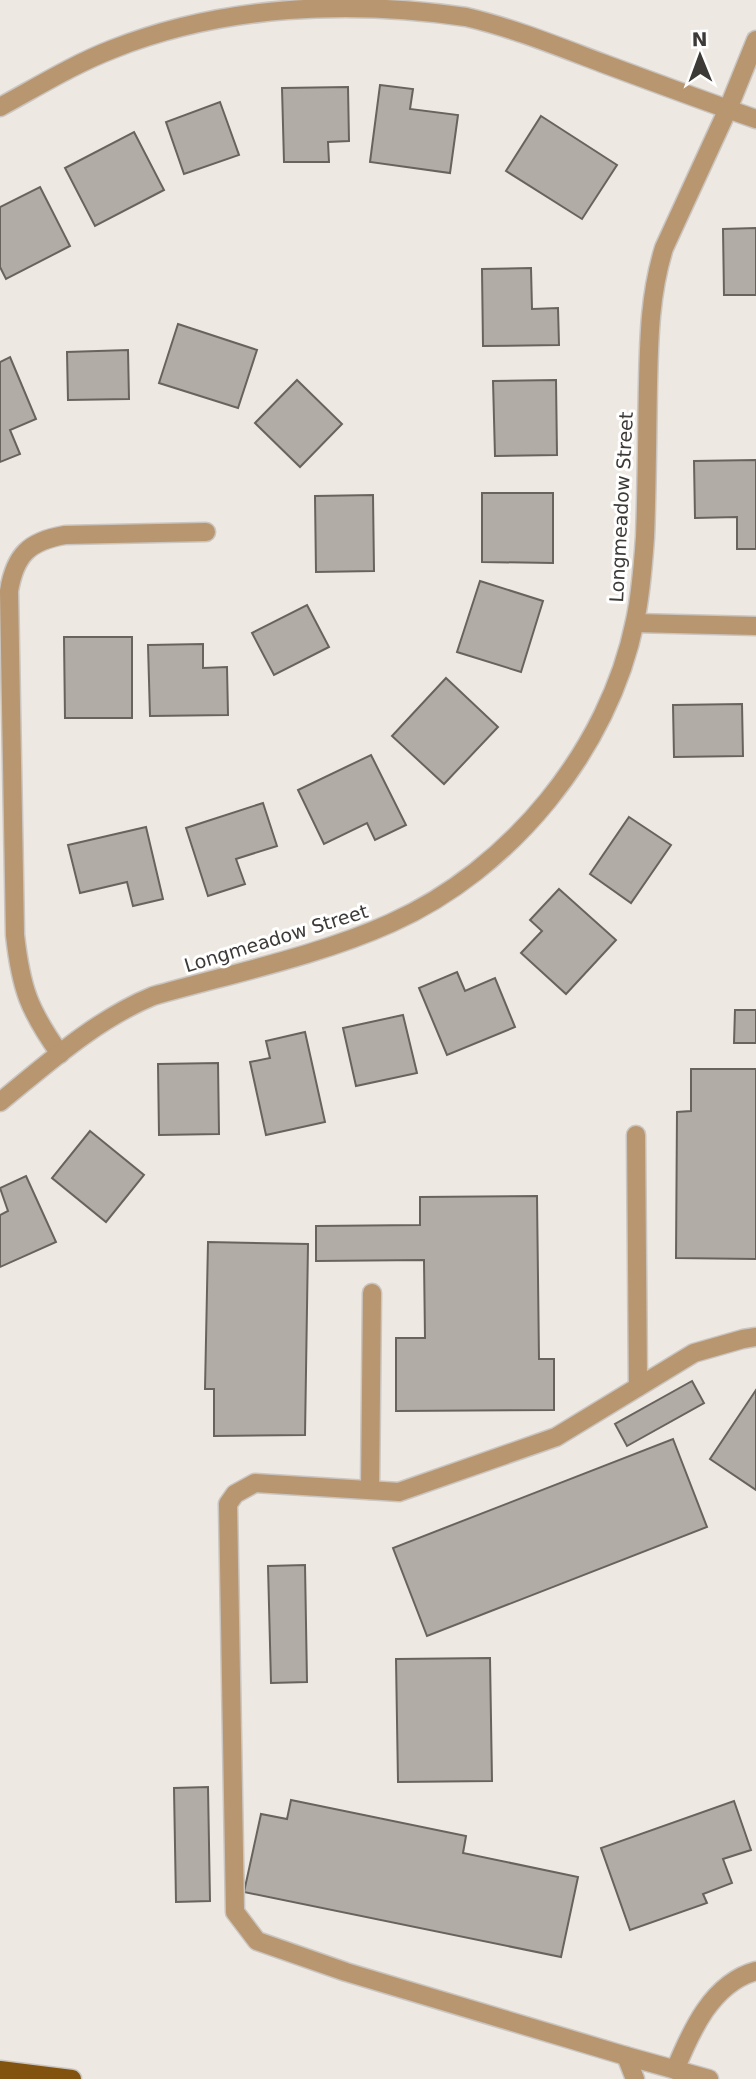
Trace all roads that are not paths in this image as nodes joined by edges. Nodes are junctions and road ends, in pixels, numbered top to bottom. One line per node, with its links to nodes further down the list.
1 (756, 40): 3 (street, Longmeadow Street)
2 (0, 107): 3 (street)
3 (728, 110): 4 (street); 6 (street, Longmeadow Street)
4 (756, 119)
5 (206, 532): 8 (street)
6 (635, 623): 7 (street); 8 (street, Longmeadow Street)
7 (756, 626)
8 (60, 1054): 9 (street, Longmeadow Street)
9 (0, 1102)
10 (636, 1135): 13 (street)
11 (372, 1293): 14 (street)
12 (756, 1337): 13 (street)
13 (638, 1387): 14 (street)
14 (370, 1490): 16 (street)
15 (756, 1970): 18 (street)
16 (626, 2056): 18 (street); 20 (street)
17 (0, 2070): 19 (main road)
18 (675, 2070): 21 (street)
19 (72, 2079)
20 (635, 2079)
21 (709, 2079)

